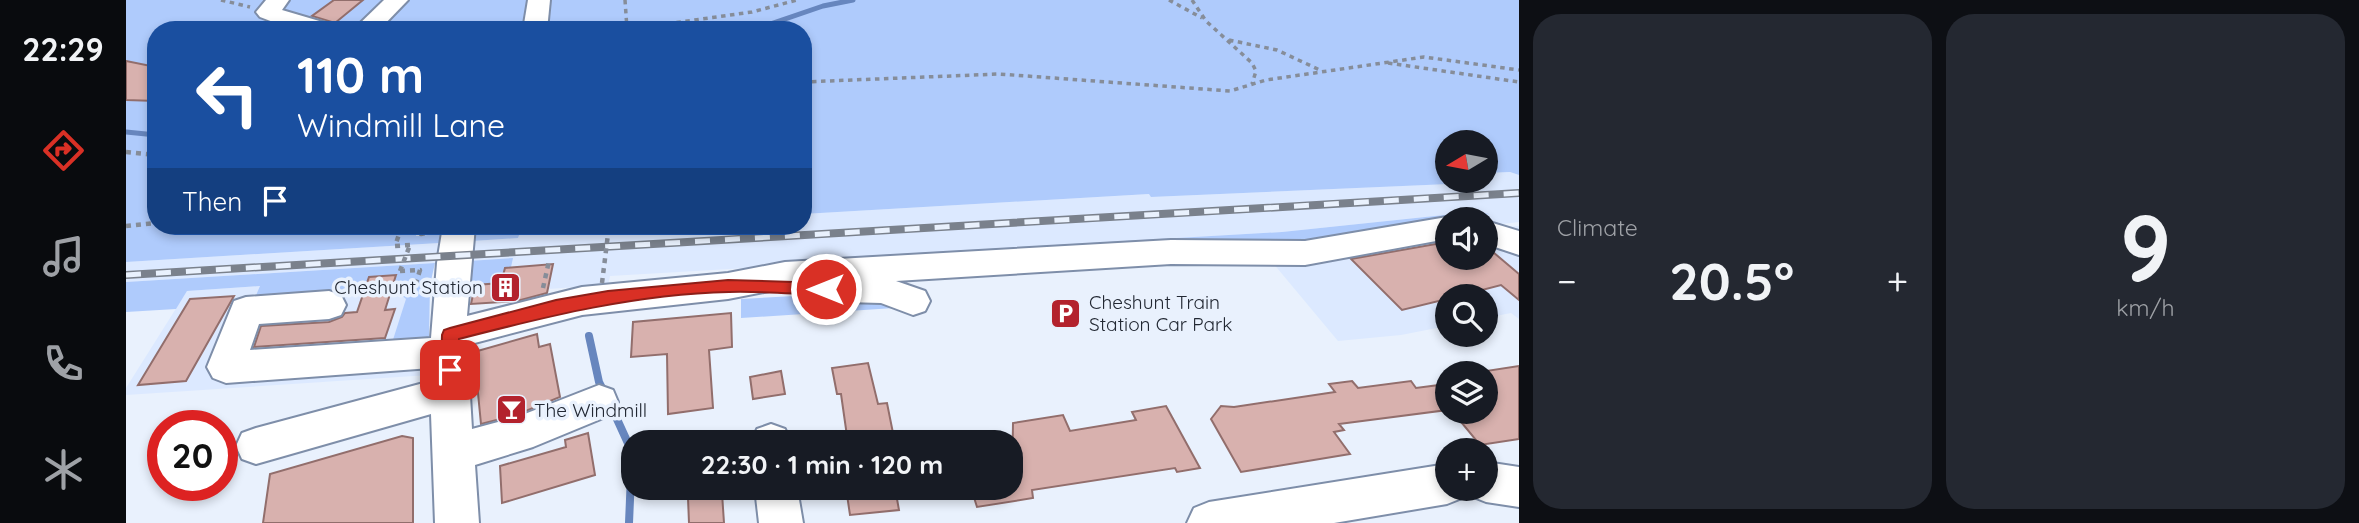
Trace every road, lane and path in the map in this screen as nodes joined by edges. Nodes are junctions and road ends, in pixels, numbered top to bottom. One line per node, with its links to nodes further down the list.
1 (221, 0): 8 (path)
2 (397, 0): 10 (street)
3 (539, 0): 11 (street)
4 (625, 0): 12 (path)
5 (797, 0): 13 (path)
6 (1169, 0): 14 (path)
7 (1192, 0): 14 (path)
8 (273, 6): 9 (street)
9 (291, 21)
10 (375, 21)
11 (536, 21)
12 (625, 21)
13 (685, 21)
14 (1206, 21): 15 (path)
15 (1228, 40): 18 (path); 21 (path)
16 (1382, 62): 17 (path); 18 (path); 20 (path)
17 (1519, 70)
18 (1323, 72): 21 (path)
19 (812, 82): 21 (path)
20 (1519, 82)
21 (1252, 84)
22 (126, 152): 23 (path)
23 (147, 154)
24 (147, 224): 25 (path)
25 (126, 226)
26 (1435, 230): 35 (street)
27 (1498, 230): 31 (street)
28 (399, 235): 33 (path, bridge)
29 (458, 235): 39 (street)
30 (608, 235): 34 (path, bridge)
31 (1519, 243)
32 (548, 261): 36 (path)
33 (431, 282)
34 (602, 283)
35 (728, 286): 37 (street); 39 (street)
36 (541, 301)
37 (914, 301)
38 (329, 305): 39 (street)
39 (450, 342): 40 (street)
40 (451, 392): 42 (street); 43 (street)
41 (599, 402): 43 (street)
42 (256, 446)
43 (454, 453): 49 (street)
44 (1498, 484): 46 (street)
45 (1435, 486): 48 (street)
46 (1519, 487)
47 (778, 500): 50 (street)
48 (1271, 518): 51 (street)
49 (457, 523)
50 (781, 523)
51 (1209, 523)

